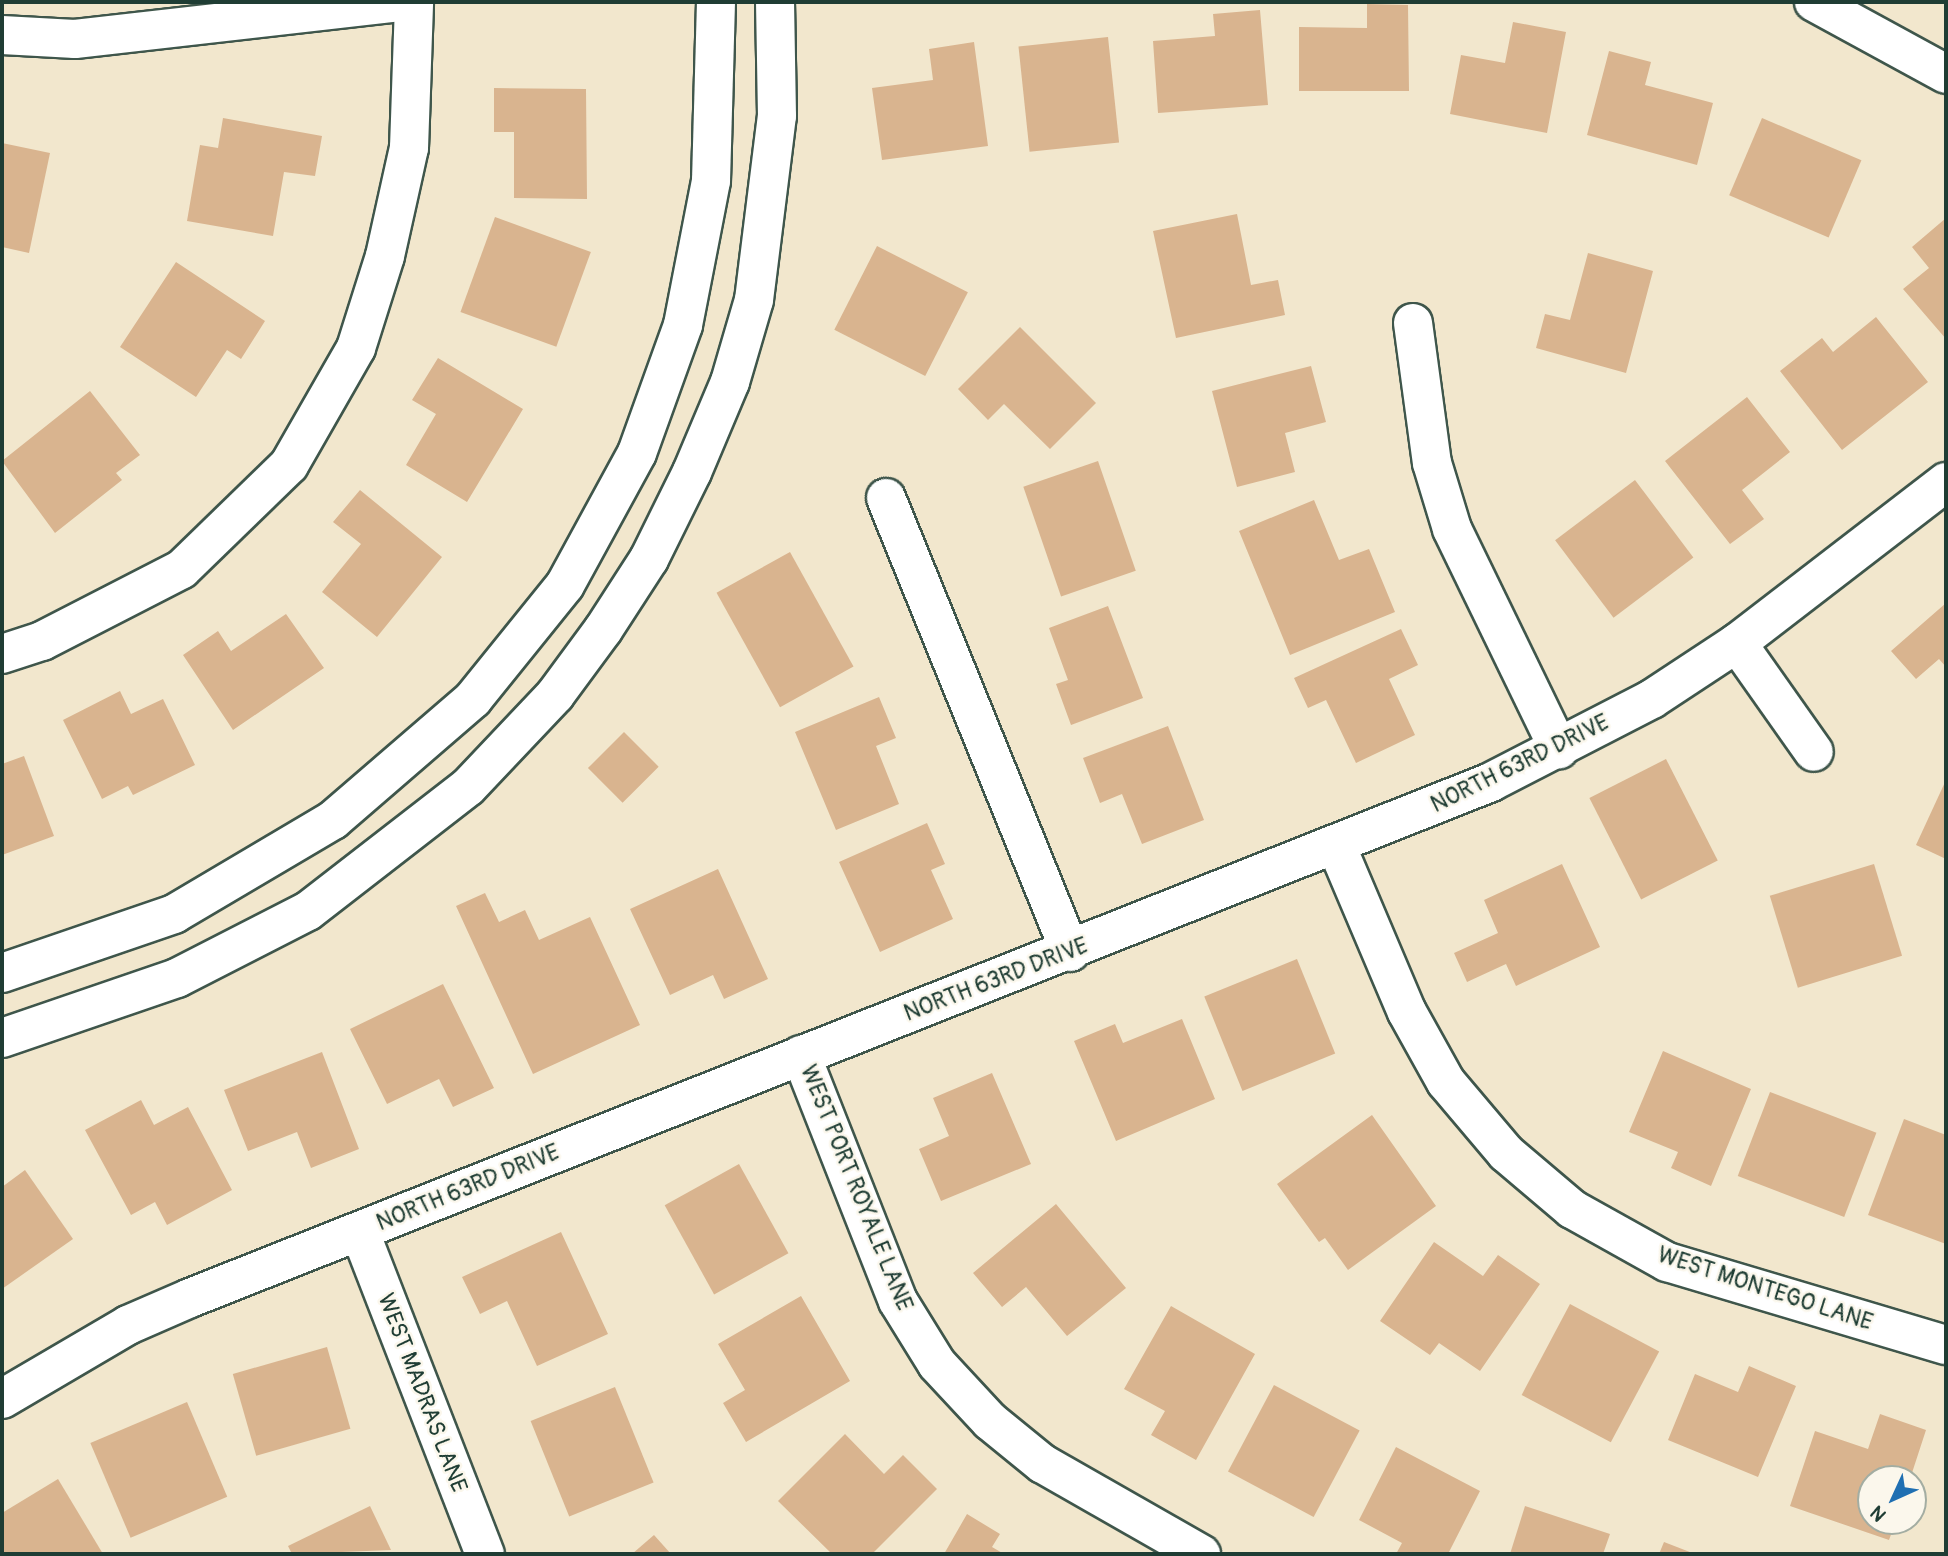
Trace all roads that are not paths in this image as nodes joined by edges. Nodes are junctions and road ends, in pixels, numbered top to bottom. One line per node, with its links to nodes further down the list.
1 (402, 2): 6 (street)
2 (414, 2): 12 (street)
3 (716, 2): 17 (street)
4 (775, 2): 18 (street)
5 (1814, 2): 7 (street)
6 (2, 35)
7 (1946, 74)
8 (1413, 323): 13 (street)
9 (1946, 482): 11 (street, NORTH 63RD DRIVE)
10 (886, 498): 16 (street)
11 (1737, 643): 13 (street, NORTH 63RD DRIVE); 14 (street)
12 (2, 654)
13 (1559, 749): 15 (street, NORTH 63RD DRIVE)
14 (1814, 752)
15 (1336, 845): 16 (street, NORTH 63RD DRIVE); 21 (street, WEST MONTEGO LANE)
16 (1070, 952): 19 (street, NORTH 63RD DRIVE)
17 (2, 973)
18 (2, 1038)
19 (801, 1055): 20 (street, NORTH 63RD DRIVE); 24 (street, WEST PORT ROYALE LANE)
20 (360, 1232): 22 (street, NORTH 63RD DRIVE); 23 (street, WEST MADRAS LANE)
21 (1946, 1345)
22 (2, 1399)
23 (485, 1554)
24 (1201, 1554)

